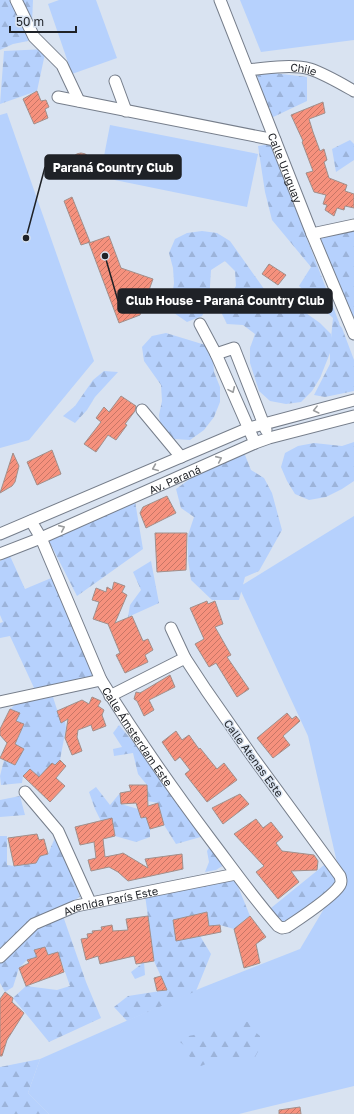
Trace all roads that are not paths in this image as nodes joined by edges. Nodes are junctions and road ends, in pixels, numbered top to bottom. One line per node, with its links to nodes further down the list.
1 (16, 0): 7 (street)
2 (220, 0): 3 (street, Calle Uruguay)
3 (248, 70): 5 (street, Chile); 9 (street, Calle Uruguay)
4 (115, 81): 8 (street)
5 (354, 91)
6 (58, 97): 7 (street)
7 (80, 102): 8 (street)
8 (126, 110): 9 (street)
9 (275, 140): 11 (street, Calle Uruguay)
10 (354, 225): 11 (street)
11 (312, 234): 13 (street, Calle Uruguay)
12 (200, 324): 14 (street)
13 (354, 334)
14 (216, 354): 18 (street); 19 (street, one-way to 19)
15 (354, 400): 18 (street, Av. Paraná, one-way to 18)
16 (142, 410): 22 (street)
17 (354, 416): 20 (street, Av. Paraná)
18 (264, 423): 19 (street, Av. Paraná); 20 (street)
19 (249, 428): 21 (street); 22 (street, Av. Paraná)
20 (269, 438): 21 (street, Av. Paraná)
21 (255, 443): 25 (street, Av. Paraná, one-way to 21)
22 (181, 457): 23 (street, Av. Paraná, one-way to 23)
23 (31, 521): 24 (street, Av. Paraná); 25 (street, Calle Ámsterdam Este)
24 (0, 534)
25 (41, 538): 26 (street, Av. Paraná); 29 (street, Calle Ámsterdam Este)
26 (0, 554)
27 (170, 628): 28 (street, Calle Atenas Este)
28 (185, 658): 30 (street); 35 (street, Calle Atenas Este)
29 (101, 680): 30 (street, Calle Ámsterdam Este); 31 (street)
30 (110, 696): 33 (street, Calle Ámsterdam Este)
31 (0, 702)
32 (25, 792): 34 (street)
33 (236, 874): 34 (street, Avenida París Este); 35 (street, Calle Ámsterdam Este)
34 (90, 902): 36 (street, Avenida París Este)
35 (282, 928)
36 (0, 957)

